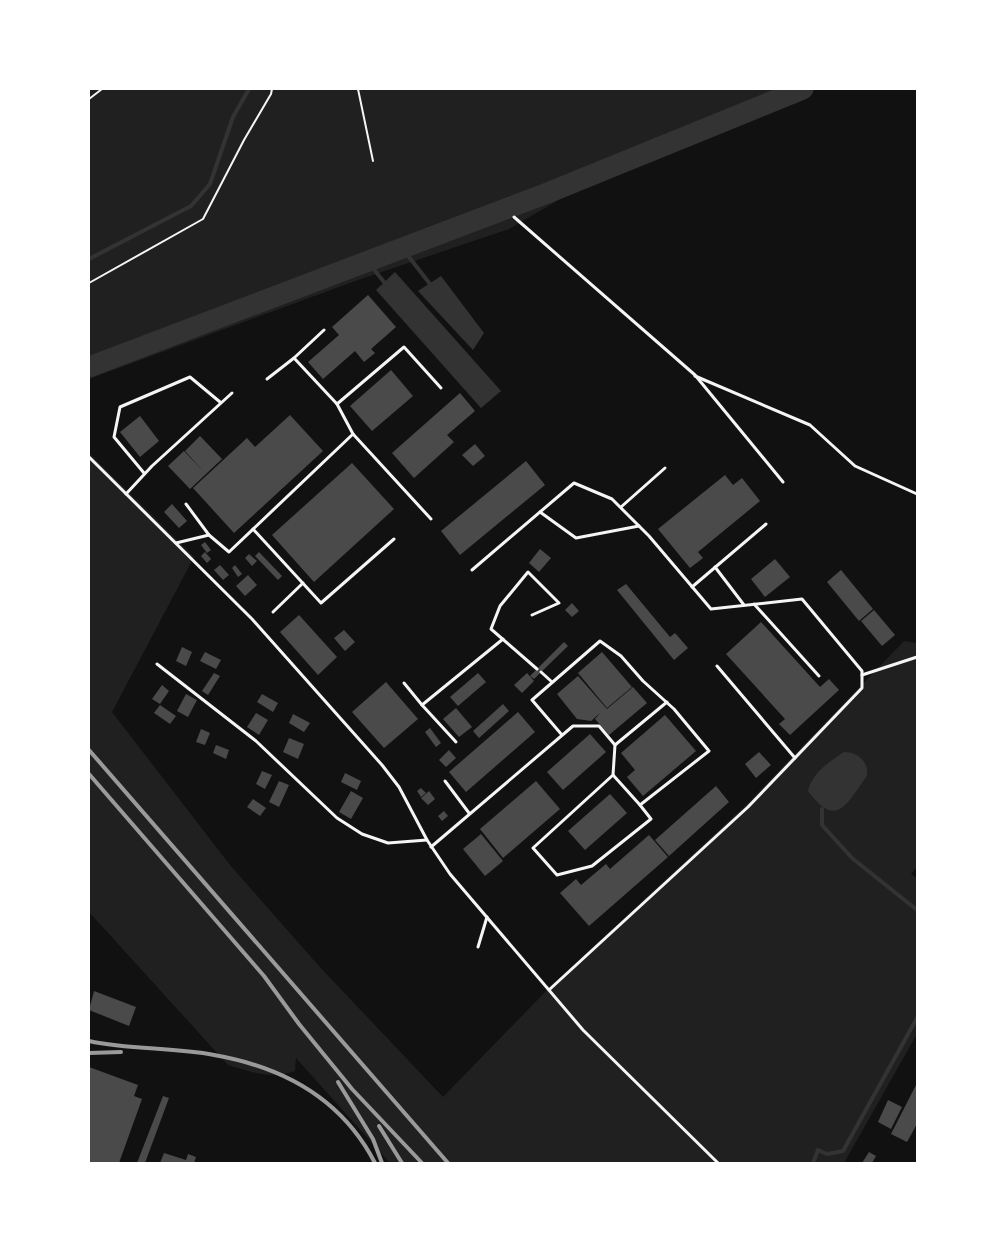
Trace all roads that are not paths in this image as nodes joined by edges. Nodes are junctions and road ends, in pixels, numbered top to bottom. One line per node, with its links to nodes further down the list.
1 (514, 217): 4 (lane)
2 (324, 330): 3 (lane)
3 (294, 358): 5 (lane); 9 (lane)
4 (695, 375): 14 (lane); 16 (lane)
5 (267, 379)
6 (441, 388): 9 (lane)
7 (232, 393): 8 (lane)
8 (220, 402): 13 (lane); 13 (lane)
9 (337, 404): 10 (lane)
10 (353, 434): 20 (lane); 23 (lane)
11 (89, 457): 15 (lane)
12 (665, 468): 18 (lane)
13 (144, 473): 15 (lane)
14 (783, 482)
15 (126, 494): 26 (lane)
16 (917, 494)
17 (186, 504): 24 (lane)
18 (621, 507): 19 (lane); 22 (lane)
19 (540, 512): 22 (lane); 28 (lane)
20 (431, 519)
21 (766, 524): 27 (lane)
22 (639, 526): 30 (lane)
23 (253, 529): 24 (lane); 29 (lane)
24 (209, 535): 26 (lane)
25 (394, 539): 29 (lane)
26 (176, 543): 55 (lane)
27 (715, 567): 30 (lane); 32 (lane)
28 (472, 570)
29 (303, 583): 33 (lane)
30 (692, 586): 32 (lane)
31 (753, 604): 32 (lane); 41 (lane); 42 (lane)
32 (744, 605)
33 (273, 612)
34 (532, 615): 35 (lane)
35 (503, 640): 39 (lane); 46 (lane)
36 (917, 657): 41 (lane)
37 (157, 664): 55 (lane)
38 (717, 666): 50 (lane)
39 (537, 669)
40 (541, 672): 43 (lane)
41 (862, 675): 50 (lane)
42 (819, 676)
43 (552, 682): 45 (lane); 47 (lane)
44 (404, 683): 46 (lane)
45 (667, 702): 49 (lane); 53 (lane)
46 (422, 705): 48 (lane)
47 (562, 736): 49 (lane); 54 (lane)
48 (456, 742)
49 (615, 745): 51 (lane)
50 (795, 758): 59 (lane)
51 (613, 775): 53 (lane); 53 (lane)
52 (445, 781): 54 (lane)
53 (640, 806)
54 (469, 813): 56 (lane)
55 (427, 840): 56 (lane)
56 (431, 847): 57 (lane)
57 (487, 916): 58 (lane); 59 (lane)
58 (478, 947)
59 (550, 989): 60 (lane)
60 (718, 1163)

